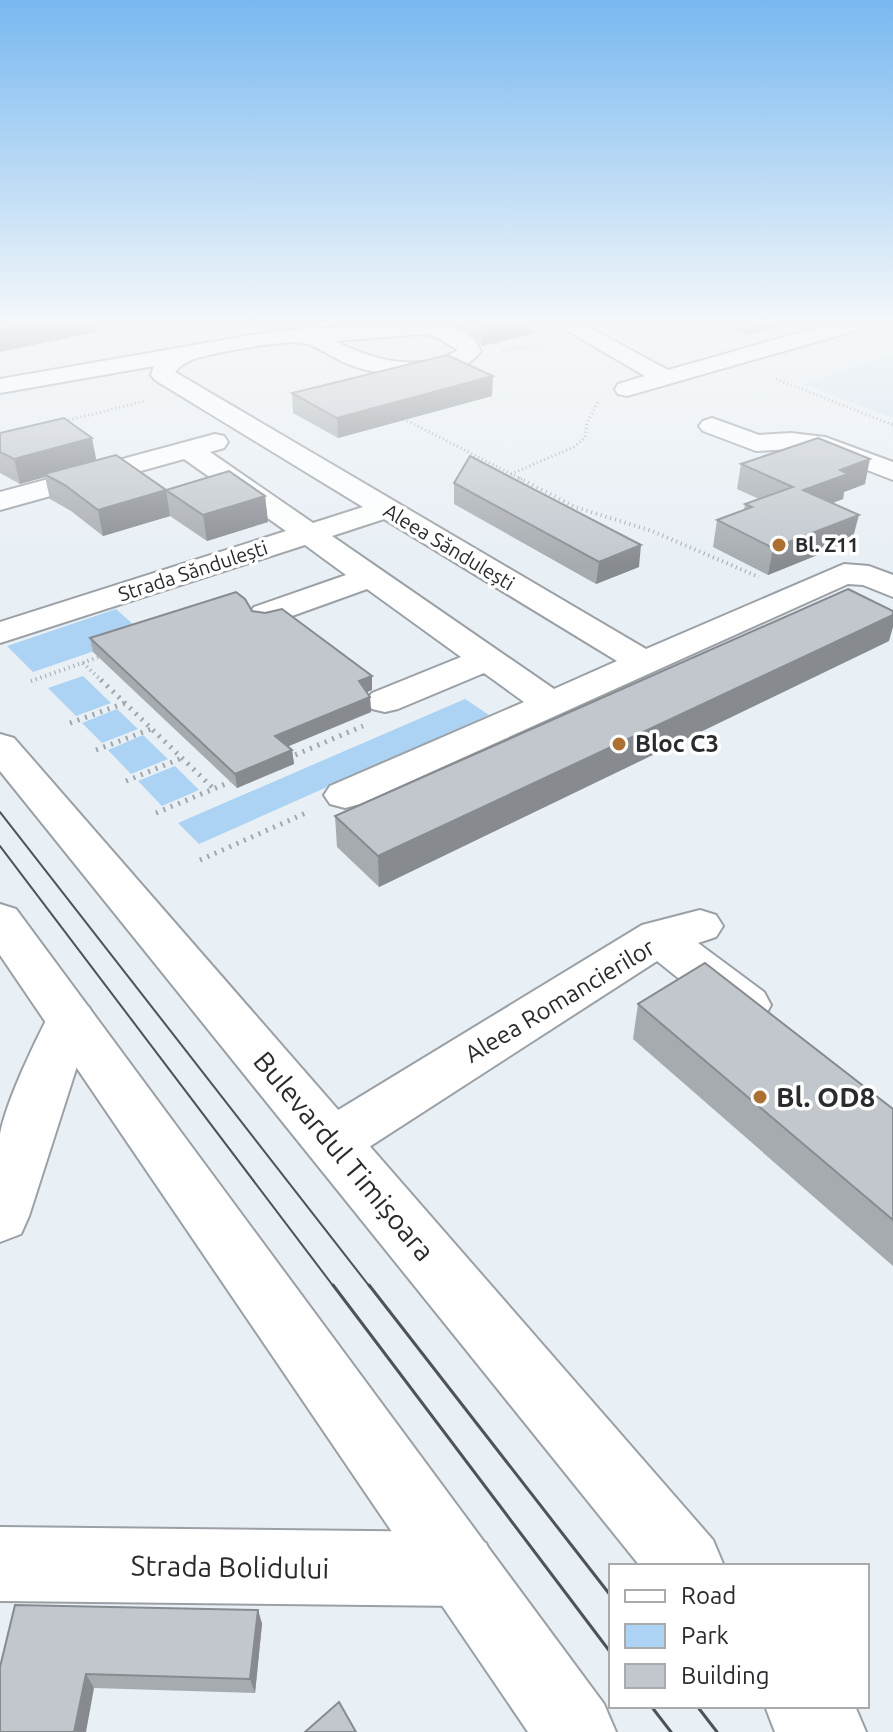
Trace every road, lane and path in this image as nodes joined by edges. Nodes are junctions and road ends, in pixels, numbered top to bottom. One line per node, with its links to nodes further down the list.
1 (132, 405): 6 (path)
2 (213, 405): 9 (street, Aleea Săndulești)
3 (596, 405): 12 (path)
4 (842, 405): 7 (path)
5 (394, 414): 12 (path)
6 (58, 423)
7 (893, 425)
8 (712, 426): 11 (street)
9 (256, 430): 10 (street); 17 (street, Aleea Săndulești)
10 (188, 449): 16 (street); 18 (street)
11 (893, 472)
12 (512, 474): 13 (path); 14 (path)
13 (519, 478): 15 (path); 23 (path)
14 (499, 479)
15 (507, 480)
16 (0, 501)
17 (386, 509): 18 (street, Strada Săndulești); 28 (street, Aleea Săndulești)
18 (309, 534): 21 (street); 25 (street, Strada Săndulești)
19 (893, 550): 20 (street)
20 (844, 574): 22 (street); 23 (street)
21 (370, 577): 24 (street); 27 (street)
22 (893, 587)
23 (796, 595): 28 (street)
24 (266, 614)
25 (0, 633)
26 (99, 657): 29 (path)
27 (487, 659): 31 (street); 33 (street)
28 (643, 662): 33 (street)
29 (83, 663): 30 (path); 32 (path)
30 (31, 681)
31 (385, 701)
32 (125, 703): 34 (path); 35 (path)
33 (550, 703): 42 (street)
34 (70, 723)
35 (151, 729): 37 (path); 38 (path)
36 (0, 746): 48 (street, Bulevardul Timișoara)
37 (96, 750)
38 (182, 758): 39 (path); 41 (path)
39 (126, 781)
40 (230, 782): 41 (path)
41 (214, 789): 43 (path)
42 (345, 795): 44 (path)
43 (156, 813)
44 (200, 860)
45 (0, 920): 46 (street)
46 (71, 1020): 49 (street); 52 (street)
47 (782, 1033): 48 (street, Aleea Romancierilor)
48 (332, 1142): 51 (street, Bulevardul Timișoara)
49 (0, 1216)
50 (0, 1564): 52 (street, Strada Bolidului)
51 (685, 1564)
52 (460, 1569): 54 (street)
53 (806, 1708): 55 (street)
54 (576, 1732)
55 (826, 1732)

